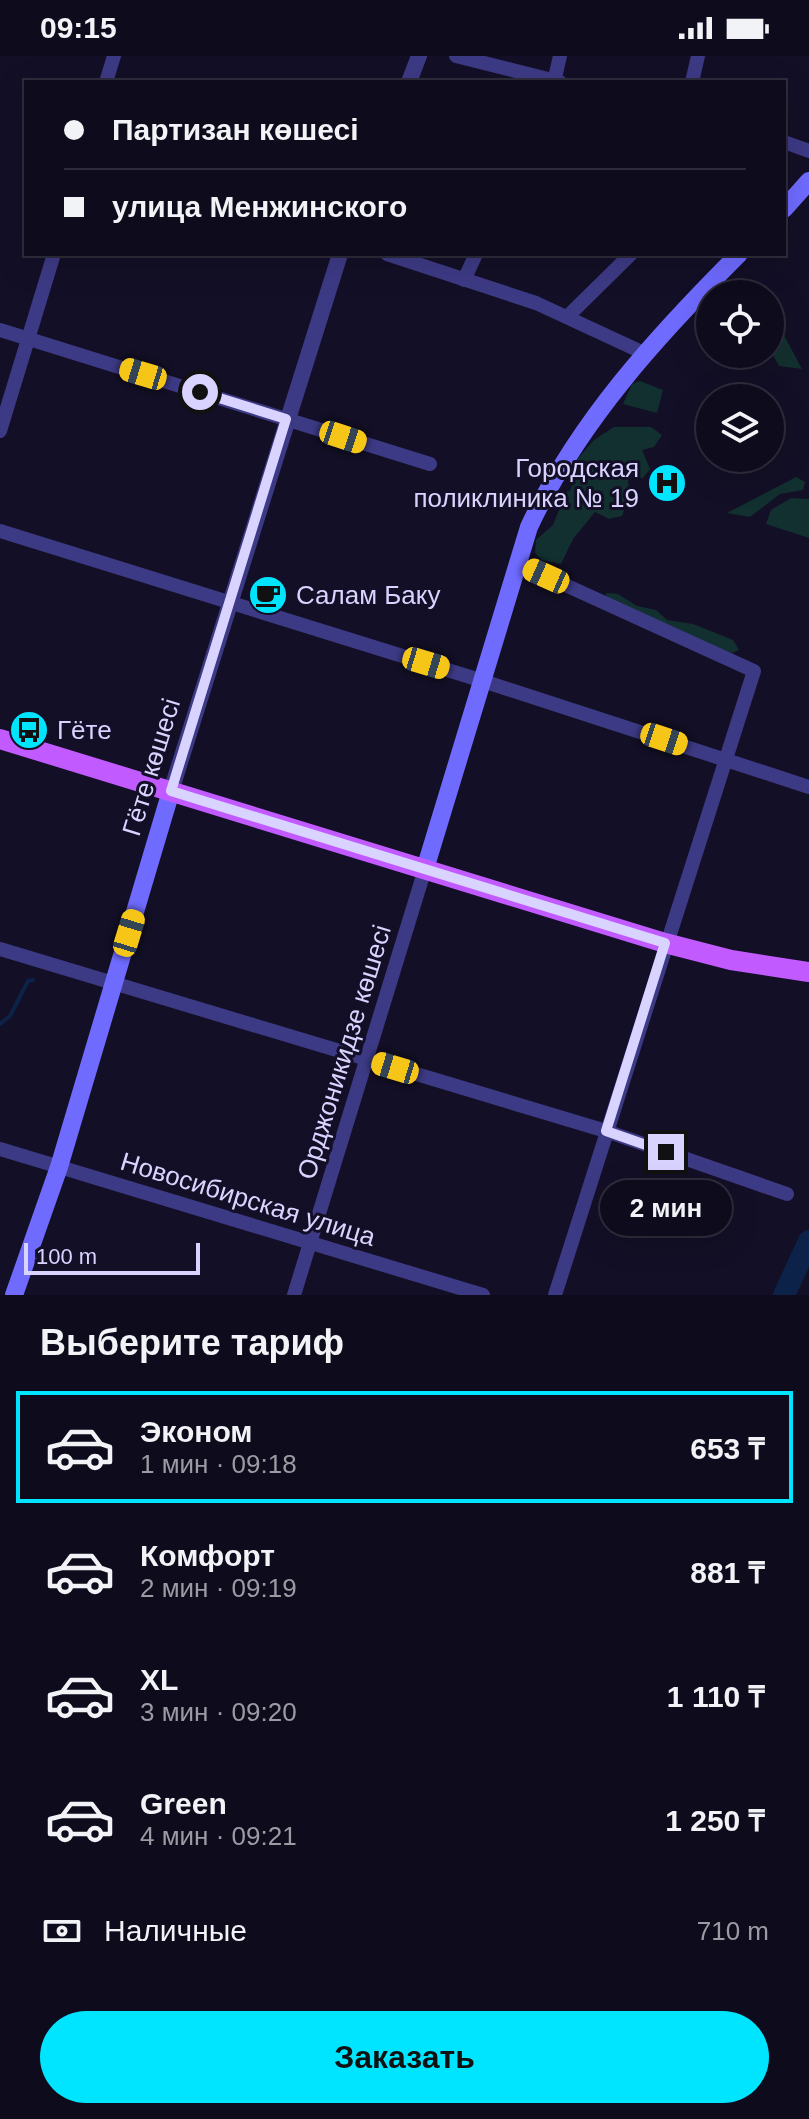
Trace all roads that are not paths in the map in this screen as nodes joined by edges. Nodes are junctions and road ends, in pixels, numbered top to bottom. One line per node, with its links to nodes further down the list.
1 (114, 56): 6 (street)
2 (456, 56): 8 (street)
3 (560, 56): 9 (street)
4 (698, 56): 10 (street)
5 (413, 58): 7 (street)
6 (107, 80)
7 (409, 80)
8 (548, 80)
9 (556, 80)
10 (692, 80)
11 (786, 143): 12 (street)
12 (809, 151)
13 (809, 181): 14 (main road)
14 (786, 207)
15 (53, 256): 24 (street)
16 (339, 256): 26 (street, Гёте көшесі)
17 (393, 256): 21 (street)
18 (475, 256): 21 (street)
19 (629, 256): 22 (street)
20 (737, 256): 25 (main road)
21 (464, 280): 22 (street)
22 (568, 316): 25 (street)
23 (0, 330): 24 (street)
24 (29, 339): 26 (street); 27 (street)
25 (646, 354): 30 (main road)
26 (286, 419): 28 (street); 31 (street, Гёте көшесі)
27 (0, 431)
28 (430, 464)
29 (0, 531): 31 (street)
30 (517, 563): 32 (main road); 34 (street)
31 (228, 602): 32 (street); 36 (street, Гёте көшесі)
32 (483, 681): 34 (street); 37 (main road)
33 (0, 739): 36 (main road)
34 (724, 758): 35 (street); 38 (street)
35 (809, 787)
36 (171, 791): 37 (main road); 41 (main road, Гёте көшесі)
37 (425, 869): 38 (main road); 42 (street, Орджоникидзе көшесі)
38 (665, 943): 40 (main road); 43 (street)
39 (0, 949): 41 (street)
40 (809, 972)
41 (114, 984): 42 (street); 45 (main road, Гёте көшесі)
42 (365, 1059): 43 (street); 47 (street, Орджоникидзе көшесі)
43 (606, 1131): 46 (street); 51 (street)
44 (0, 1149): 45 (street, Новосибирская улица)
45 (59, 1167): 47 (street, Новосибирская улица); 48 (main road, Гёте көшесі)
46 (787, 1194)
47 (311, 1242): 49 (street, Орджоникидзе көшесі); 50 (street, Новосибирская улица)
48 (14, 1295)
49 (294, 1295)
50 (483, 1295)
51 (555, 1295)

